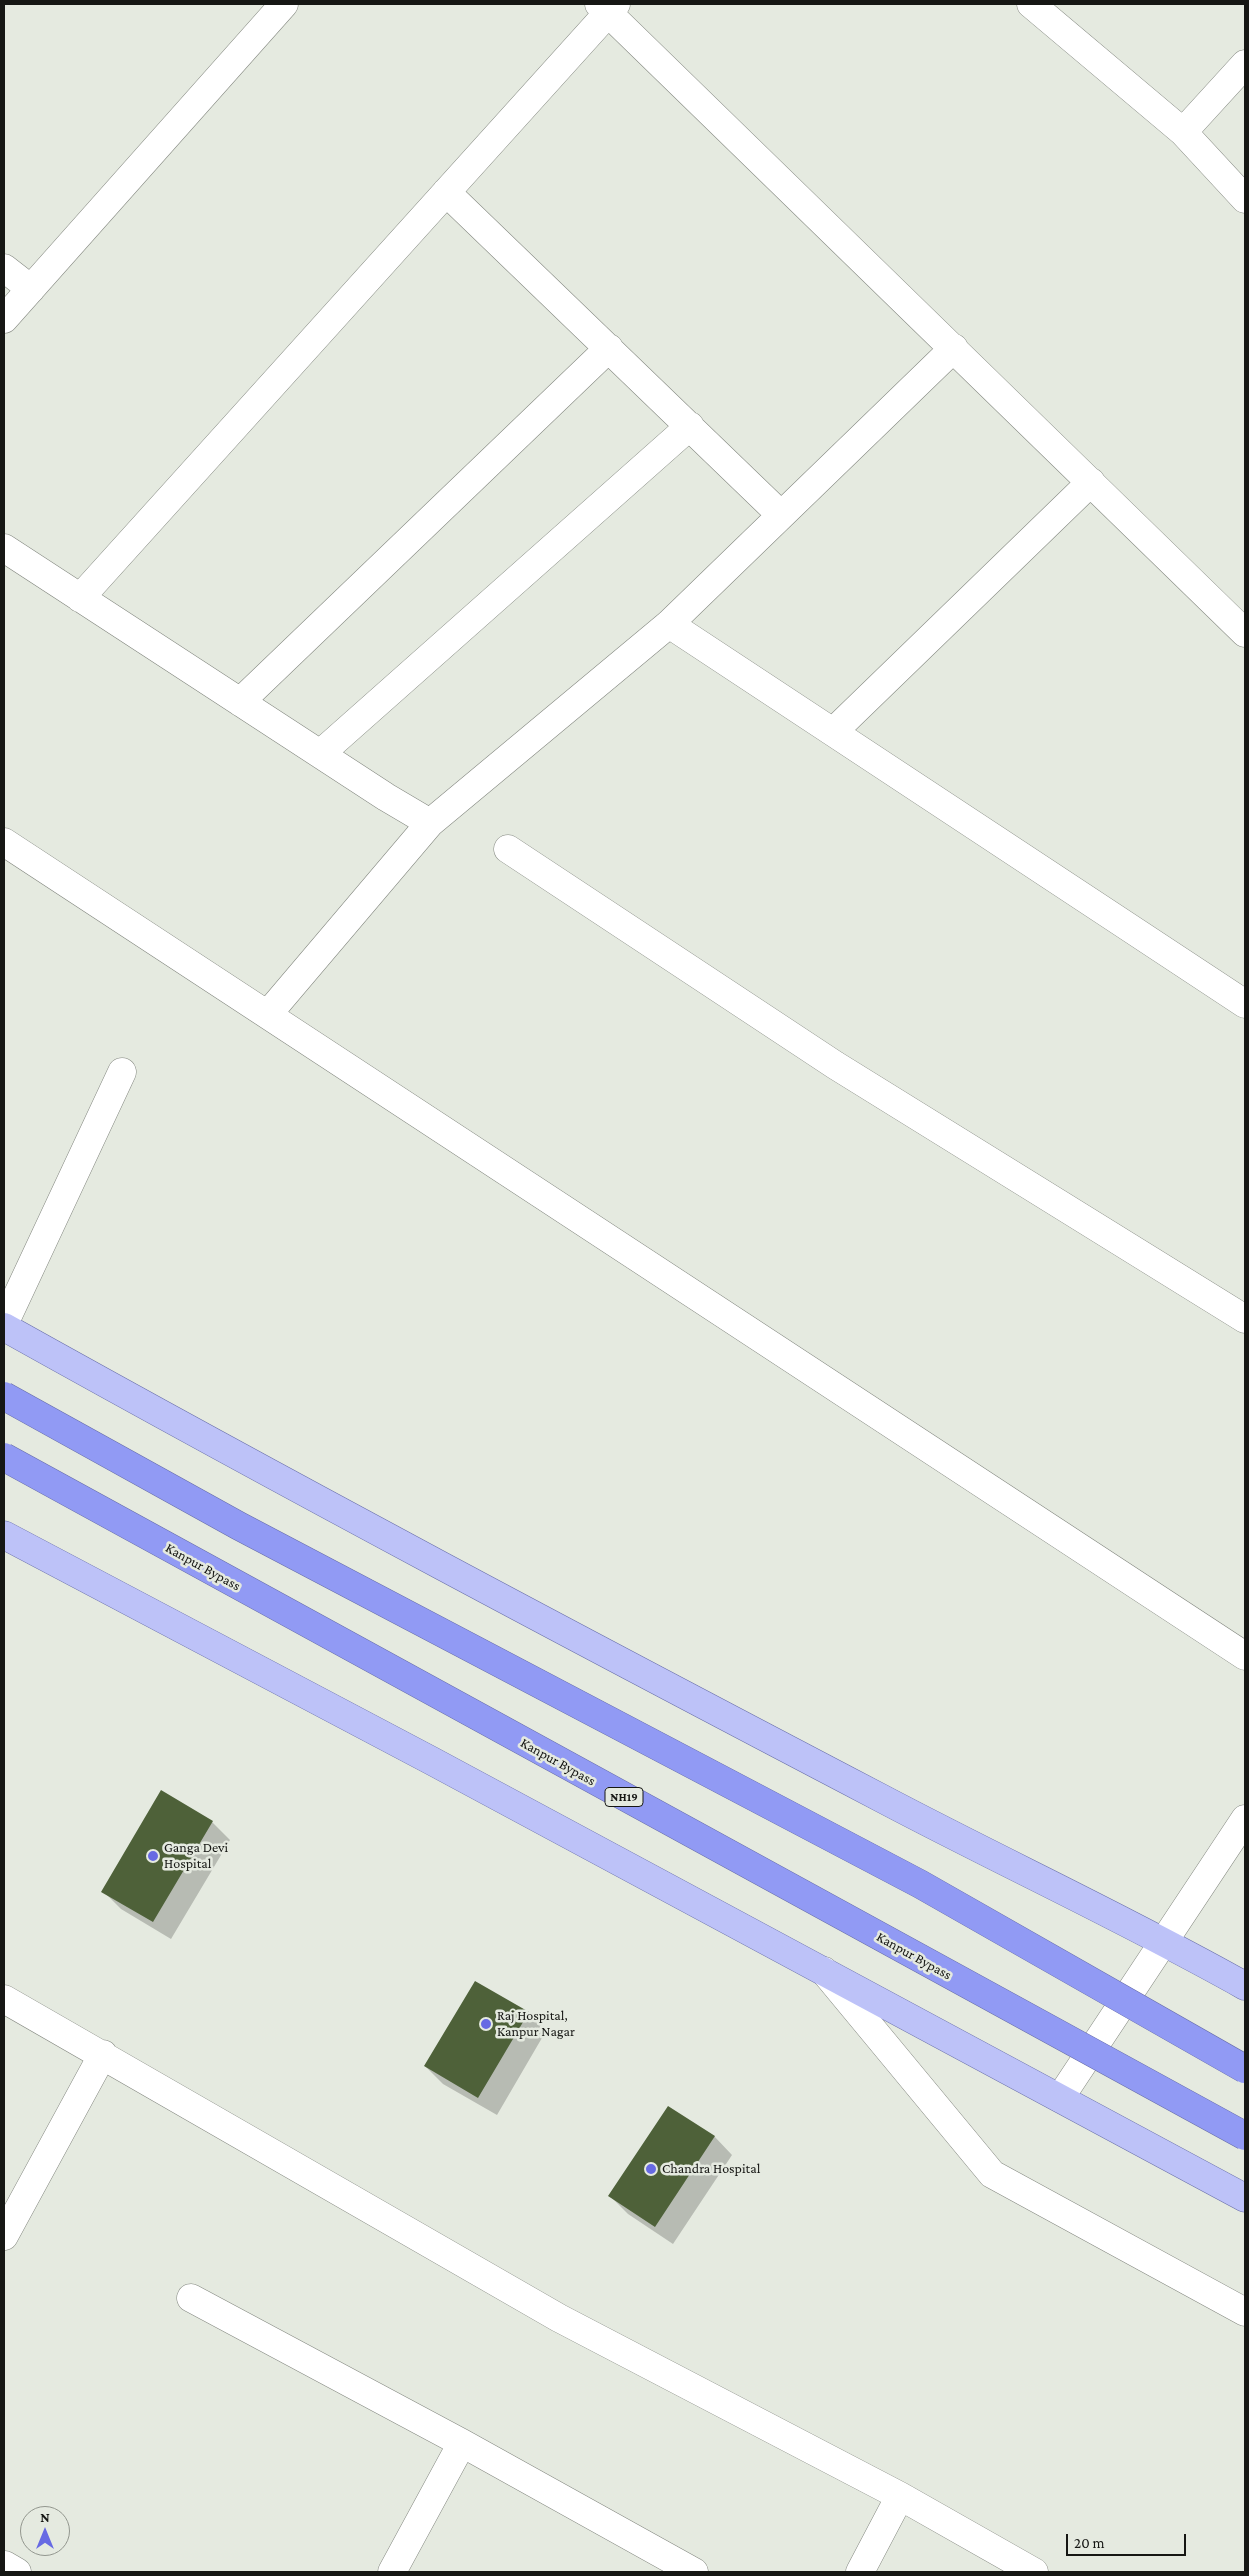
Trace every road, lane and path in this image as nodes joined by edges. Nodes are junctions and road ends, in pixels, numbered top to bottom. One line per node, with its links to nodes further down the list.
1 (1030, 4): 5 (street)
2 (608, 7): 6 (street); 12 (street)
3 (271, 8): 9 (street)
4 (1245, 64): 5 (street)
5 (1183, 132): 7 (street)
6 (446, 192): 11 (street); 17 (street)
7 (1245, 199)
8 (4, 268): 9 (street)
9 (30, 289): 10 (street)
10 (4, 319)
11 (608, 348): 13 (street); 20 (street)
12 (954, 348): 14 (street); 15 (street)
13 (690, 426): 15 (street); 22 (street)
14 (1091, 482): 19 (street); 21 (street)
15 (781, 515): 18 (street)
16 (4, 548): 17 (street)
17 (80, 598): 20 (street)
18 (668, 624): 21 (street); 23 (street)
19 (1245, 633)
20 (240, 702): 22 (street)
21 (833, 732): 26 (street)
22 (320, 754): 23 (street)
23 (430, 823): 27 (street)
24 (4, 842): 27 (street)
25 (508, 849): 29 (street)
26 (1245, 1004)
27 (268, 1014): 34 (street)
28 (122, 1072): 30 (street)
29 (1245, 1318)
30 (4, 1326): 36 (main road)
31 (4, 1396): 41 (highway, bridge)
32 (4, 1457): 43 (highway, Kanpur Bypass / NH19, bridge)
33 (4, 1535): 37 (main road)
34 (1245, 1656)
35 (1245, 1819): 36 (street)
36 (1164, 1940): 38 (main road); 42 (street)
37 (823, 1970): 42 (main road); 47 (street)
38 (1245, 1986)
39 (4, 1999): 40 (street)
40 (102, 2054): 45 (street); 49 (street)
41 (1245, 2069)
42 (1060, 2098): 44 (main road)
43 (1245, 2136)
44 (1245, 2198)
45 (4, 2236)
46 (191, 2298): 48 (street)
47 (1245, 2312)
48 (462, 2443): 50 (street); 51 (street)
49 (900, 2496): 52 (street); 53 (street)
50 (392, 2572)
51 (694, 2572)
52 (860, 2572)
53 (1034, 2572)

